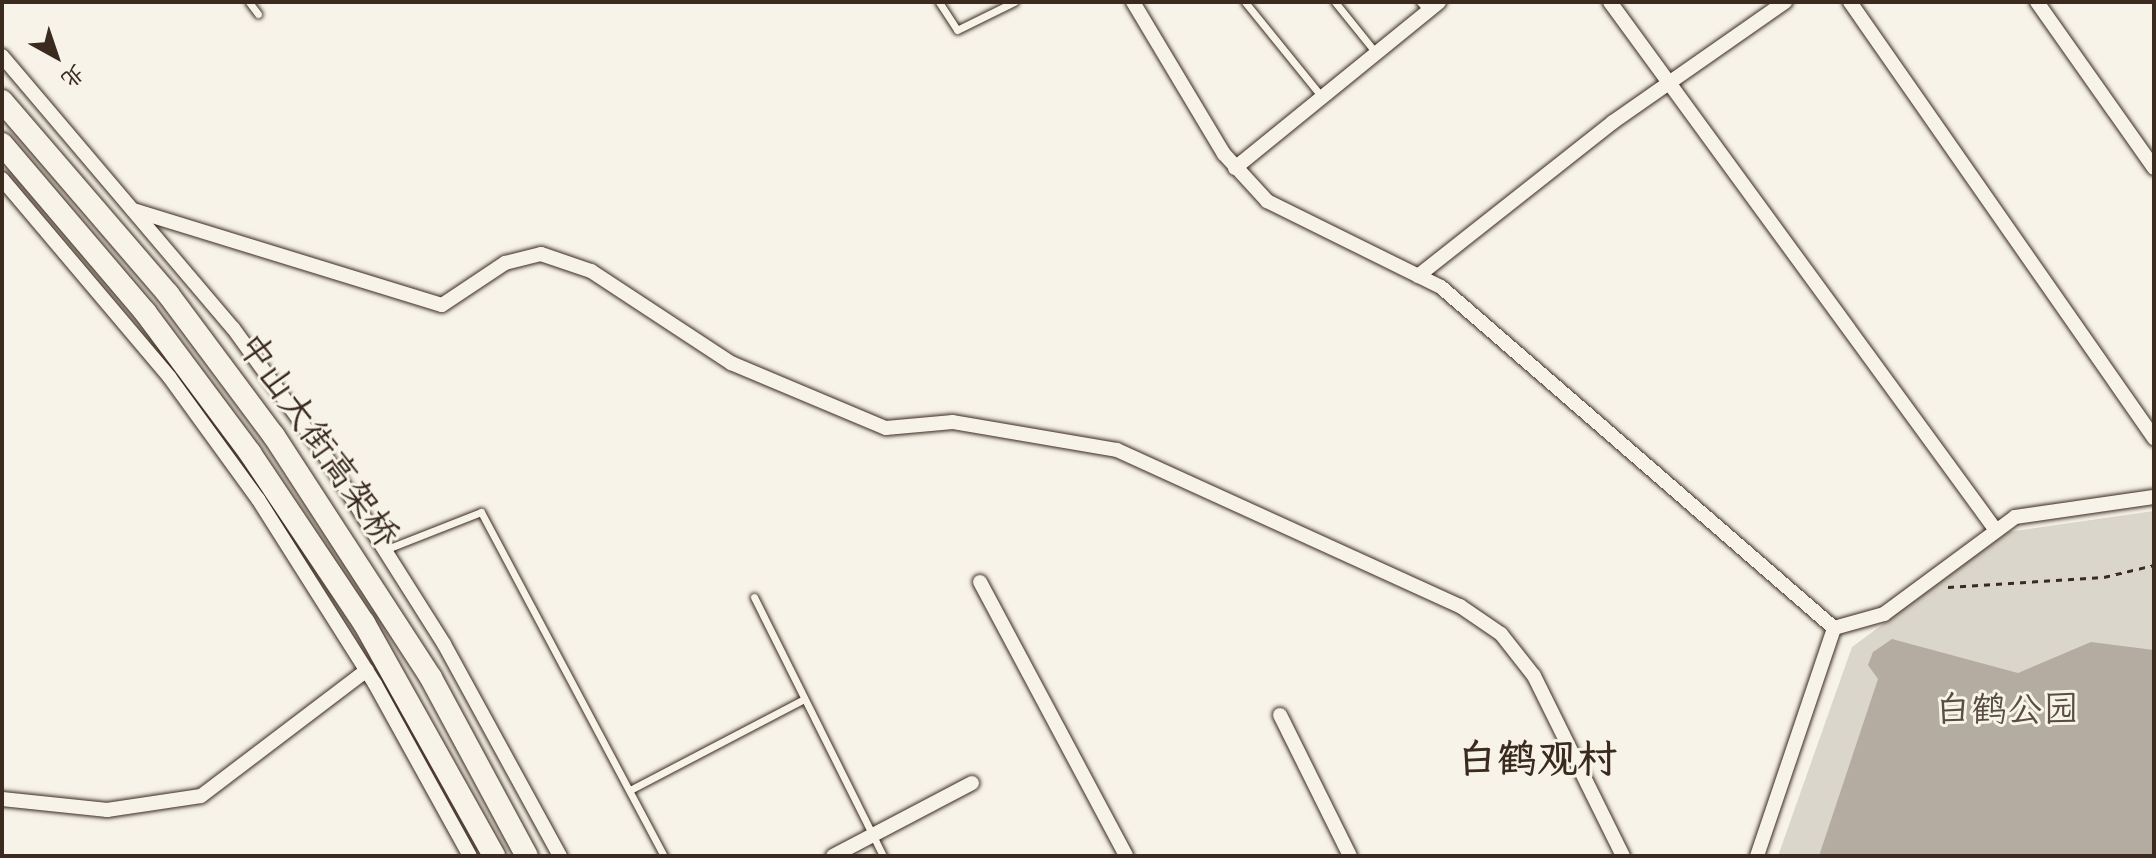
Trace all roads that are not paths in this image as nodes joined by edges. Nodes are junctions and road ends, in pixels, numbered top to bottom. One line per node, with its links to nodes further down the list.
1 (249, 2): 12 (lane)
2 (939, 2): 3 (lane)
3 (1014, 2)
4 (1133, 2): 19 (street)
5 (1245, 2): 16 (lane)
6 (1335, 2): 13 (lane)
7 (1610, 2): 15 (street)
8 (1785, 2): 15 (street)
9 (1850, 2): 24 (street)
10 (2037, 2): 20 (street)
11 (1429, 5): 13 (street)
12 (258, 14)
13 (1376, 53): 16 (street)
14 (2, 56): 22 (street)
15 (1673, 80): 23 (street); 26 (street)
16 (1322, 97): 19 (street)
17 (2, 101): 40 (main road, 中山大街高架桥)
18 (2, 144): 39 (main road, 中山大街高架桥)
19 (1235, 168): 23 (street)
20 (2154, 168)
21 (2, 179): 31 (street)
22 (133, 210): 27 (street); 47 (street)
23 (1418, 276): 30 (street)
24 (2154, 438)
25 (2154, 497): 26 (street)
26 (1995, 529): 30 (street)
27 (387, 549): 35 (lane); 41 (street)
28 (980, 582): 45 (street)
29 (754, 597): 32 (lane)
30 (1834, 628): 48 (street)
31 (367, 670): 36 (street); 38 (street)
32 (804, 699): 35 (lane); 37 (lane)
33 (1280, 715): 46 (street)
34 (972, 783): 37 (street)
35 (630, 790): 42 (lane)
36 (2, 799)
37 (873, 835): 43 (street); 44 (lane)
38 (470, 856)
39 (494, 856)
40 (527, 856)
41 (560, 856)
42 (664, 856)
43 (833, 856)
44 (883, 856)
45 (1126, 856)
46 (1350, 856)
47 (1623, 856)
48 (1757, 856)

